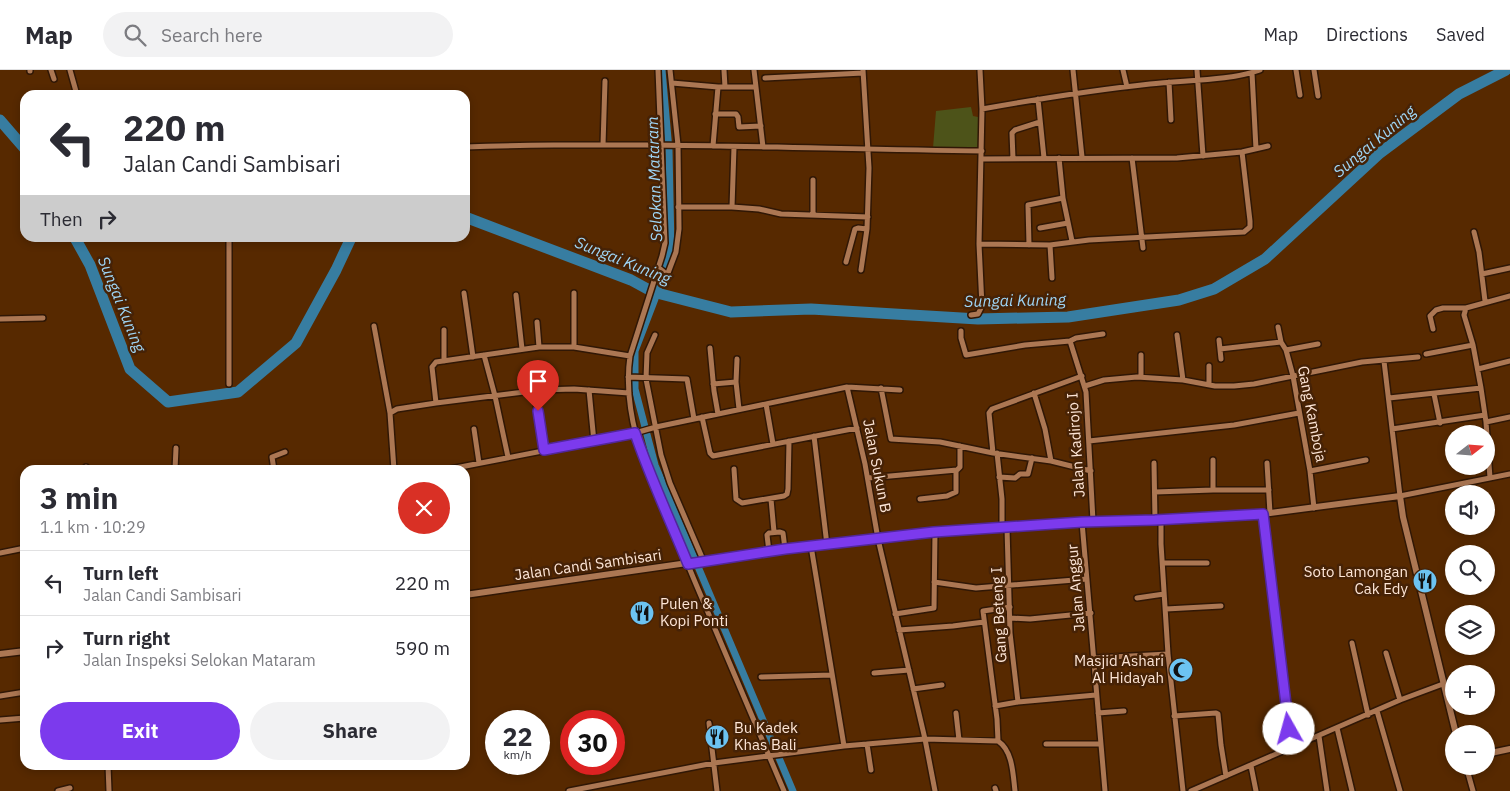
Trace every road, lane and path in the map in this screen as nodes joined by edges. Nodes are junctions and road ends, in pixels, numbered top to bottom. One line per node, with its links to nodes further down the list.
1 (51, 70): 18 (street)
2 (70, 70): 27 (street)
3 (658, 70): 38 (street)
4 (670, 70): 22 (street)
5 (724, 70): 24 (street)
6 (754, 70): 25 (street)
7 (980, 70): 32 (street)
8 (1073, 70): 28 (street)
9 (1124, 70): 26 (street)
10 (1197, 70): 19 (street)
11 (1260, 70): 16 (street)
12 (1296, 70): 29 (street)
13 (1314, 70): 30 (street)
14 (863, 72): 17 (street); 46 (street)
15 (1228, 73): 16 (street); 19 (street)
16 (1252, 73): 45 (street)
17 (766, 78)
18 (54, 79)
19 (1197, 79): 21 (street); 49 (street)
20 (605, 80): 37 (street)
21 (1169, 82): 26 (street); 34 (street)
22 (672, 83): 23 (street); 39 (street)
23 (718, 87): 24 (street); 33 (street)
24 (725, 87): 25 (street)
25 (755, 87): 36 (street)
26 (1127, 87): 28 (street)
27 (76, 90)
28 (1075, 94): 31 (street); 50 (street)
29 (1300, 95)
30 (1318, 96)
31 (1038, 99): 32 (street); 35 (street)
32 (982, 109): 47 (street)
33 (715, 114): 36 (street); 40 (street)
34 (1171, 120)
35 (1040, 122): 51 (street); 55 (street)
36 (761, 126): 44 (street)
37 (603, 145): 38 (street); 42 (street)
38 (664, 145): 39 (street); 76 (street)
39 (677, 145): 40 (street); 58 (street)
40 (712, 146): 43 (street)
41 (1268, 146): 45 (street)
42 (470, 147)
43 (734, 147): 44 (street); 59 (street)
44 (763, 147): 46 (street)
45 (1256, 149): 48 (street)
46 (867, 150): 47 (street); 61 (street)
47 (982, 151): 54 (street)
48 (1242, 152): 49 (street); 66 (street)
49 (1203, 156): 53 (street)
50 (1082, 157): 52 (street); 53 (street)
51 (1044, 158): 52 (street); 55 (street)
52 (1059, 158): 57 (street)
53 (1132, 158): 66 (street)
54 (981, 159): 55 (street); 69 (street)
55 (1013, 159)
56 (814, 180): 60 (street)
57 (1063, 198): 62 (street); 70 (street)
58 (678, 207): 59 (street); 76 (street)
59 (732, 207): 60 (street)
60 (813, 214): 61 (street)
61 (868, 216): 64 (street)
62 (1068, 222): 63 (street); 67 (street)
63 (1040, 228)
64 (868, 229): 73 (street); 75 (street)
65 (1474, 232): 77 (street)
66 (1141, 237): 67 (street); 72 (street)
67 (1072, 241): 71 (street)
68 (229, 242): 128 (street)
69 (979, 244): 70 (street); 85 (street)
70 (1029, 245): 71 (street)
71 (1050, 245): 78 (street)
72 (1142, 248)
73 (846, 262)
74 (1510, 268): 77 (street)
75 (861, 270)
76 (660, 271): 111 (street)
77 (1482, 274): 83 (street)
78 (1052, 278)
79 (464, 293): 112 (street)
80 (574, 293): 102 (street)
81 (516, 295): 105 (street)
82 (1510, 296): 83 (street)
83 (1485, 301): 84 (street)
84 (1466, 308): 91 (street); 101 (street)
85 (971, 315)
86 (43, 318): 87 (street)
87 (0, 319)
88 (538, 322): 103 (street)
89 (374, 326): 146 (street)
90 (1278, 327): 99 (street, Gang Kamboja)
91 (1433, 329)
92 (444, 330): 116 (street)
93 (961, 331): 98 (street)
94 (1103, 334): 98 (street)
95 (655, 335): 125 (street)
96 (1177, 335): 126 (street)
97 (1219, 340): 106 (street)
98 (1070, 341): 121 (street, Jalan Kadirojo I)
99 (1281, 342): 106 (street); 107 (street, Gang Kamboja)
100 (1318, 344): 107 (street)
101 (1473, 345): 108 (street); 120 (street)
102 (574, 346): 103 (street); 111 (street)
103 (540, 347): 105 (street)
104 (710, 348): 129 (street)
105 (522, 349): 109 (street)
106 (1220, 349): 115 (street)
107 (1286, 350): 122 (street, Gang Kamboja)
108 (1426, 354)
109 (484, 355): 112 (street); 141 (street)
110 (1141, 355): 123 (street)
111 (630, 356): 124 (street)
112 (472, 357): 116 (street)
113 (1418, 357): 118 (street)
114 (737, 359): 127 (street)
115 (1221, 359)
116 (444, 361): 143 (street)
117 (1510, 361): 120 (street)
118 (1384, 362): 122 (street); 142 (street)
119 (1209, 366): 131 (street)
120 (1478, 369): 134 (street)
121 (1082, 376): 130 (street, Jalan Kadirojo I); 139 (street)
122 (1293, 376): 131 (street); 147 (street, Gang Kamboja)
123 (1141, 377): 126 (street); 130 (street)
124 (629, 378): 125 (street); 138 (street)
125 (646, 379): 152 (street); 155 (street)
126 (1183, 380): 131 (street)
127 (736, 382): 129 (street); 145 (street)
128 (229, 384)
129 (713, 384): 148 (street)
130 (1085, 386): 162 (street, Jalan Kadirojo I)
131 (1210, 386)
132 (847, 387): 133 (street); 144 (street); 156 (street, Jalan Sukun B)
133 (881, 388): 136 (street); 165 (street)
134 (1481, 388): 140 (street); 149 (street)
135 (589, 390): 137 (street); 138 (street); 163 (street)
136 (900, 390)
137 (534, 391): 141 (street); 167 (street)
138 (629, 393): 159 (street)
139 (1034, 393): 169 (street, Gang Beteng I); 174 (street)
140 (1434, 394): 142 (street); 154 (street)
141 (495, 396): 143 (street); 170 (street)
142 (1389, 398): 158 (street)
143 (436, 403): 146 (street)
144 (766, 404): 145 (street); 164 (street)
145 (739, 409): 148 (street)
146 (390, 413): 180 (street)
147 (1299, 413): 162 (street); 185 (street, Gang Kamboja)
148 (718, 414): 150 (street)
149 (1485, 415): 153 (street); 154 (street)
150 (702, 417): 152 (street); 164 (street)
151 (1510, 417): 153 (street)
152 (694, 419): 155 (street)
153 (1486, 422): 189 (street)
154 (1440, 423): 158 (street)
155 (656, 427): 159 (street); 211 (street)
156 (857, 428): 160 (street); 188 (street, Jalan Sukun B)
157 (474, 429): 175 (street)
158 (1392, 429): 193 (street)
159 (638, 432): 163 (street); 214 (street)
160 (814, 436): 161 (street); 205 (street)
161 (790, 441): 164 (street); 194 (street)
162 (1089, 441): 184 (street, Jalan Kadirojo I)
163 (594, 442): 167 (street)
164 (774, 444)
165 (960, 446): 169 (street); 183 (street)
166 (176, 448): 178 (street)
167 (544, 450): 170 (street)
168 (285, 452): 179 (street)
169 (995, 453): 171 (street); 187 (street, Gang Beteng I)
170 (508, 457): 175 (street)
171 (1032, 458): 174 (street); 187 (street)
172 (1213, 460): 190 (street)
173 (1366, 460): 185 (street)
174 (1051, 461): 184 (street)
175 (479, 463): 181 (street)
176 (1154, 463): 192 (street)
177 (1267, 463): 191 (street)
178 (175, 465)
179 (273, 465)
180 (394, 465)
181 (469, 465)
182 (734, 469): 194 (street)
183 (956, 470): 188 (street); 195 (street)
184 (1091, 471): 199 (street, Jalan Kadirojo I)
185 (1310, 471): 196 (street, Gang Kamboja)
186 (1510, 474): 189 (street)
187 (999, 477): 201 (street, Gang Beteng I)
188 (868, 478): 204 (street, Jalan Sukun B)
189 (1490, 478): 193 (street)
190 (1213, 490): 191 (street); 192 (street)
191 (1269, 490): 197 (street)
192 (1155, 492): 198 (street)
193 (1400, 496): 196 (street, Jalan Candi Sambisari); 239 (street)
194 (771, 499): 202 (street)
195 (920, 499)
196 (1314, 508): 197 (street, Jalan Candi Sambisari)
197 (1266, 513): 198 (street, Jalan Candi Sambisari); 267 (street)
198 (1158, 520): 199 (street, Jalan Candi Sambisari); 212 (street)
199 (1093, 521): 200 (street, Jalan Candi Sambisari)
200 (1082, 522): 201 (street, Jalan Candi Sambisari); 215 (street, Jalan Anggur)
201 (1005, 528): 203 (street, Jalan Candi Sambisari); 217 (street, Gang Beteng I)
202 (774, 532): 208 (street); 209 (street)
203 (934, 532): 204 (street, Jalan Candi Sambisari); 216 (street)
204 (878, 539): 205 (street, Jalan Candi Sambisari); 225 (street, Jalan Sukun B)
205 (827, 545): 206 (street, Jalan Candi Sambisari)
206 (811, 546): 208 (street, Jalan Candi Sambisari); 237 (street)
207 (20, 549): 210 (street)
208 (785, 549): 209 (street, Jalan Candi Sambisari)
209 (769, 552): 211 (street, Jalan Candi Sambisari)
210 (0, 553)
211 (703, 562): 214 (street, Jalan Candi Sambisari)
212 (1163, 563): 213 (street); 219 (street)
213 (1207, 563)
214 (689, 564): 218 (street, Jalan Candi Sambisari); 270 (street)
215 (1087, 579): 217 (street); 224 (street, Jalan Anggur)
216 (934, 582): 217 (street); 225 (street)
217 (1010, 584): 222 (street, Gang Beteng I)
218 (470, 594)
219 (1164, 594): 220 (street); 223 (street)
220 (1137, 598)
221 (1221, 606): 223 (street)
222 (1010, 607): 226 (street, Gang Beteng I); 227 (street)
223 (1166, 609): 233 (street)
224 (1090, 613): 226 (street); 234 (street, Jalan Anggur)
225 (896, 614): 228 (street, Jalan Sukun B)
226 (1010, 618): 246 (street, Gang Beteng I)
227 (984, 622): 228 (street); 247 (street)
228 (899, 630): 235 (street, Jalan Sukun B)
229 (1352, 643): 252 (street)
230 (20, 651): 232 (street)
231 (1386, 653): 245 (street)
232 (0, 654)
233 (1168, 654): 234 (street); 253 (street)
234 (1094, 655): 243 (street, Jalan Anggur)
235 (909, 670): 236 (street); 241 (street, Jalan Sukun B)
236 (874, 673)
237 (832, 675): 238 (street); 266 (street)
238 (761, 677)
239 (1443, 684): 245 (street); 257 (street)
240 (942, 685): 241 (street)
241 (913, 689): 260 (street, Jalan Sukun B)
242 (20, 693): 244 (street)
243 (1096, 695): 246 (street); 251 (street, Jalan Anggur)
244 (0, 696)
245 (1400, 700): 249 (street)
246 (1018, 702): 247 (street)
247 (995, 706): 262 (street)
248 (1124, 711): 251 (street)
249 (1377, 711): 252 (street); 291 (street)
250 (956, 713): 261 (street)
251 (1098, 713): 265 (street, Jalan Anggur)
252 (1368, 715): 258 (street)
253 (1174, 716): 276 (street); 286 (street)
254 (20, 718): 255 (street)
255 (0, 720)
256 (708, 723): 271 (street)
257 (1454, 725)
258 (1336, 728): 259 (street); 290 (street)
259 (1318, 736): 267 (street); 289 (street)
260 (925, 739): 261 (street); 263 (street); 283 (street, Jalan Sukun B)
261 (959, 740): 262 (street)
262 (998, 741): 284 (street)
263 (867, 744): 266 (street); 274 (street)
264 (1046, 744): 265 (street)
265 (1101, 744): 285 (street, Jalan Anggur)
266 (844, 746): 270 (street)
267 (1292, 747): 272 (street)
268 (1510, 749): 269 (street)
269 (1495, 752)
270 (772, 756): 271 (street); 282 (street)
271 (714, 763): 280 (street); 281 (street)
272 (1251, 766): 276 (street); 288 (street)
273 (108, 770): 279 (street)
274 (871, 770)
275 (1468, 775): 292 (street)
276 (1226, 776): 287 (street)
277 (70, 788): 278 (street)
278 (58, 791)
279 (109, 791)
280 (569, 791)
281 (717, 791)
282 (784, 791)
283 (935, 791)
284 (1015, 791)
285 (1105, 791)
286 (1183, 791)
287 (1191, 791)
288 (1256, 791)
289 (1327, 791)
290 (1352, 791)
291 (1400, 791)
292 (1472, 791)

